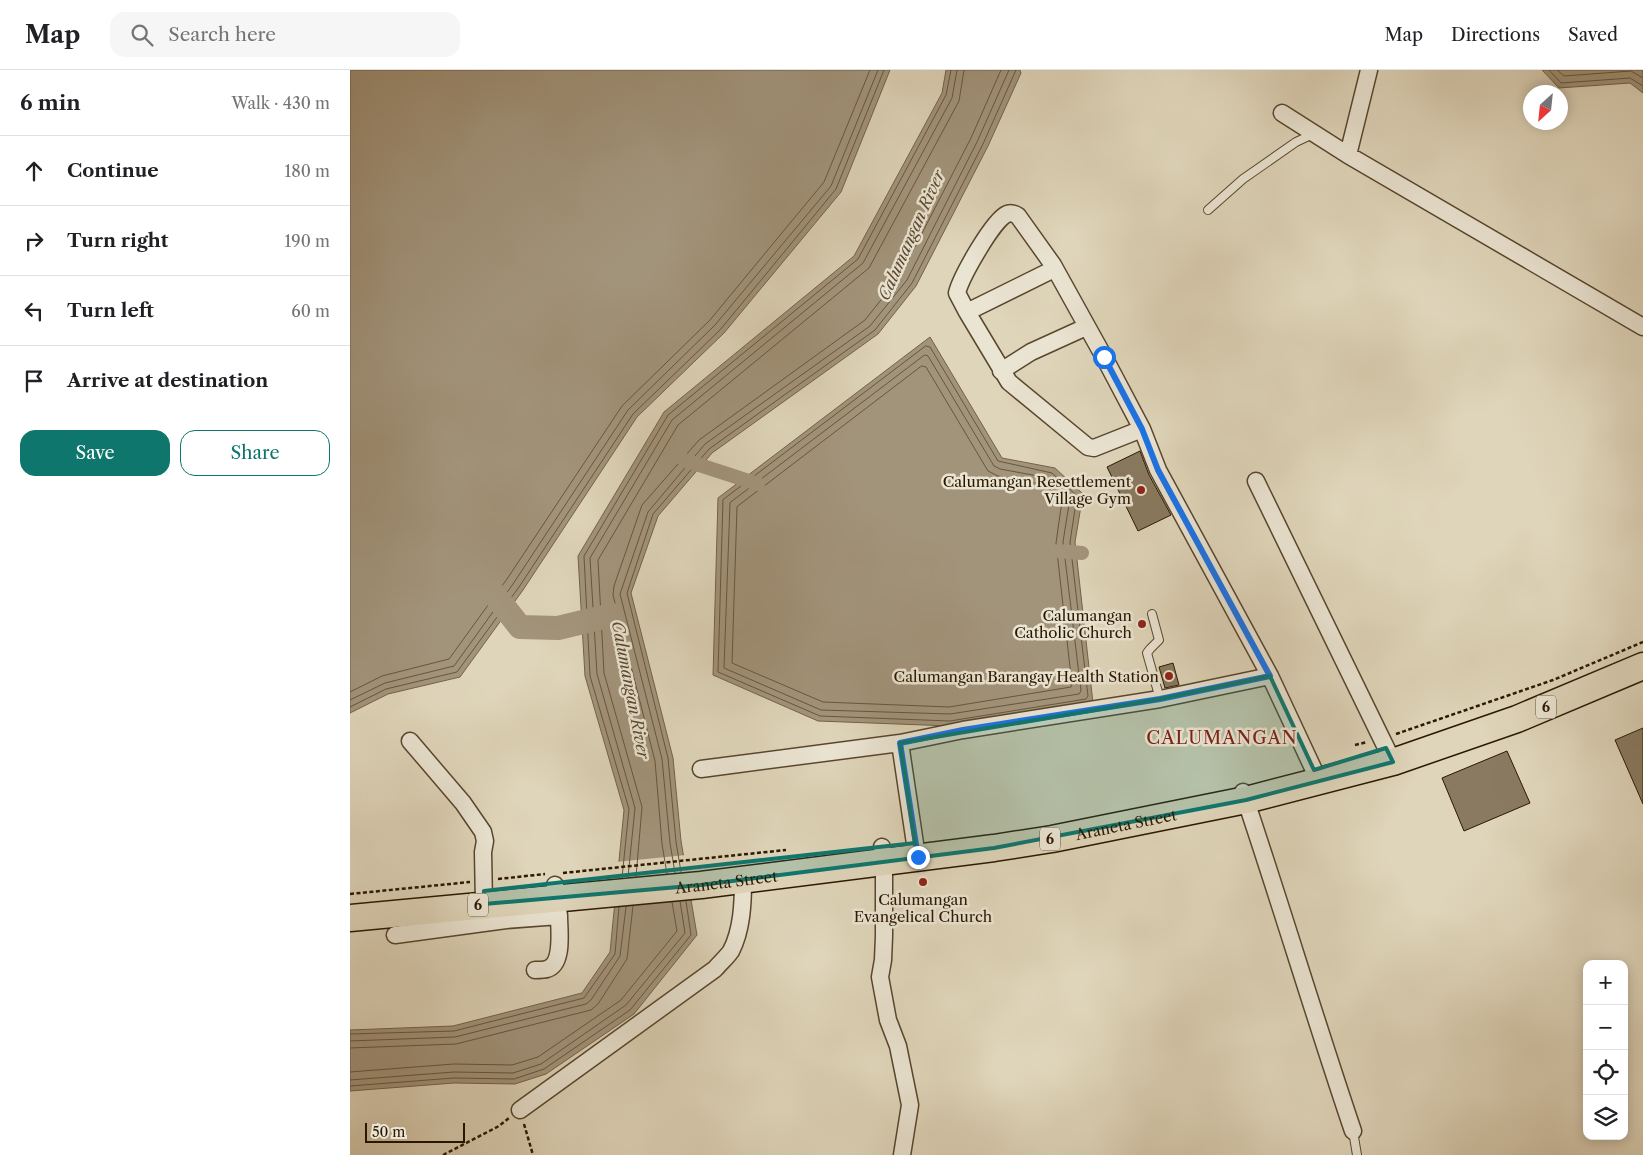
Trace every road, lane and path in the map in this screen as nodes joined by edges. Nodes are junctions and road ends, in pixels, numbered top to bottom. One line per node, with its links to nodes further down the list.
1 (1369, 70): 4 (street)
2 (1282, 113): 3 (street)
3 (1315, 133): 4 (street); 5 (lane)
4 (1348, 155): 9 (street)
5 (1208, 210)
6 (1054, 269): 7 (street); 7 (street); 8 (street)
7 (967, 312): 10 (street)
8 (1086, 327): 10 (street); 11 (street)
9 (1643, 327)
10 (1001, 371): 11 (street)
11 (1142, 429): 17 (street)
12 (1256, 481): 22 (street)
13 (1152, 614): 18 (lane)
14 (1643, 642): 22 (path)
15 (1643, 654): 22 (highway)
16 (1643, 666): 22 (highway, 6)
17 (1270, 676): 18 (street); 24 (street)
18 (1160, 699): 20 (street)
19 (410, 741): 34 (street)
20 (900, 743): 23 (street); 27 (street)
21 (1355, 745): 22 (path)
22 (1387, 750): 24 (highway)
23 (702, 769)
24 (1316, 776): 25 (highway)
25 (1246, 802): 27 (highway); 41 (street)
26 (786, 850): 29 (path)
27 (916, 850): 28 (highway)
28 (883, 854): 29 (highway); 30 (highway, Araneta Street / 6); 44 (street)
29 (699, 871): 30 (highway, Araneta Street / 6); 31 (highway, Araneta Street / 6); 31 (path)
30 (743, 880): 40 (street)
31 (605, 881): 35 (highway, Araneta Street / 6)
32 (387, 890): 33 (path)
33 (350, 894)
34 (484, 897): 35 (highway, Araneta Street / 6); 36 (highway); 37 (highway, Araneta Street / 6)
35 (557, 900): 38 (street); 39 (street)
36 (350, 903)
37 (350, 918)
38 (395, 935)
39 (535, 970)
40 (520, 1110): 42 (path); 43 (path)
41 (1352, 1131): 45 (lane)
42 (443, 1155)
43 (533, 1155)
44 (902, 1155)
45 (1356, 1155)

